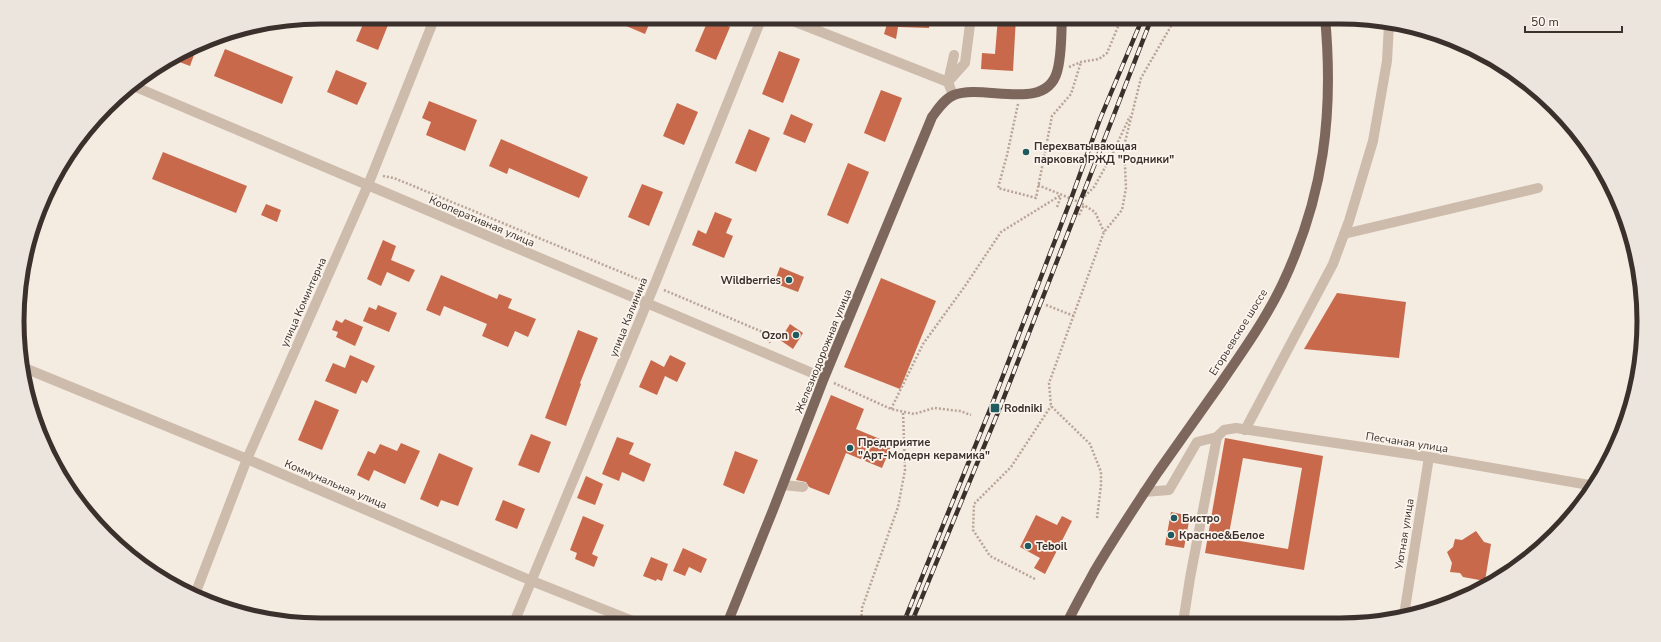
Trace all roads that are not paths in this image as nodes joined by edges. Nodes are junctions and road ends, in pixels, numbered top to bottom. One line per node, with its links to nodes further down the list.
1 (432, 24): 12 (street, улица Коминтерна)
2 (759, 24): 15 (street, улица Калинина)
3 (801, 24): 9 (street)
4 (970, 24): 9 (street)
5 (1061, 24): 11 (main road)
6 (1326, 24): 25 (main road, Егорьевское шоссе)
7 (1389, 29): 14 (street)
8 (954, 55): 9 (street)
9 (948, 82): 11 (street)
10 (137, 88): 12 (street, Кооперативная улица)
11 (953, 95): 17 (main road, Железнодорожная улица)
12 (368, 185): 15 (street, Кооперативная улица); 21 (street, улица Коминтерна)
13 (1538, 188): 14 (street)
14 (1344, 234): 18 (street)
15 (647, 304): 17 (street, Кооперативная улица); 26 (street, улица Калинина)
16 (29, 370): 21 (street, Коммунальная улица)
17 (824, 378): 22 (main road, Железнодорожная улица)
18 (1245, 430): 19 (street, Песчаная улица); 20 (street, Песчаная улица)
19 (1217, 437): 25 (street, Песчаная улица); 33 (street)
20 (1429, 457): 23 (street, Песчаная улица); 28 (street, Уютная улица)
21 (247, 459): 26 (street, Коммунальная улица); 27 (street, улица Коминтерна)
22 (783, 485): 24 (street); 31 (main road, Железнодорожная улица)
23 (1588, 485)
24 (803, 487)
25 (1144, 492): 32 (main road, Егорьевское шоссе)
26 (532, 581): 29 (street, улица Калинина); 30 (street, Коммунальная улица)
27 (197, 590)
28 (1405, 611)
29 (516, 618)
30 (625, 618)
31 (729, 618)
32 (1070, 618)
33 (1184, 618)

